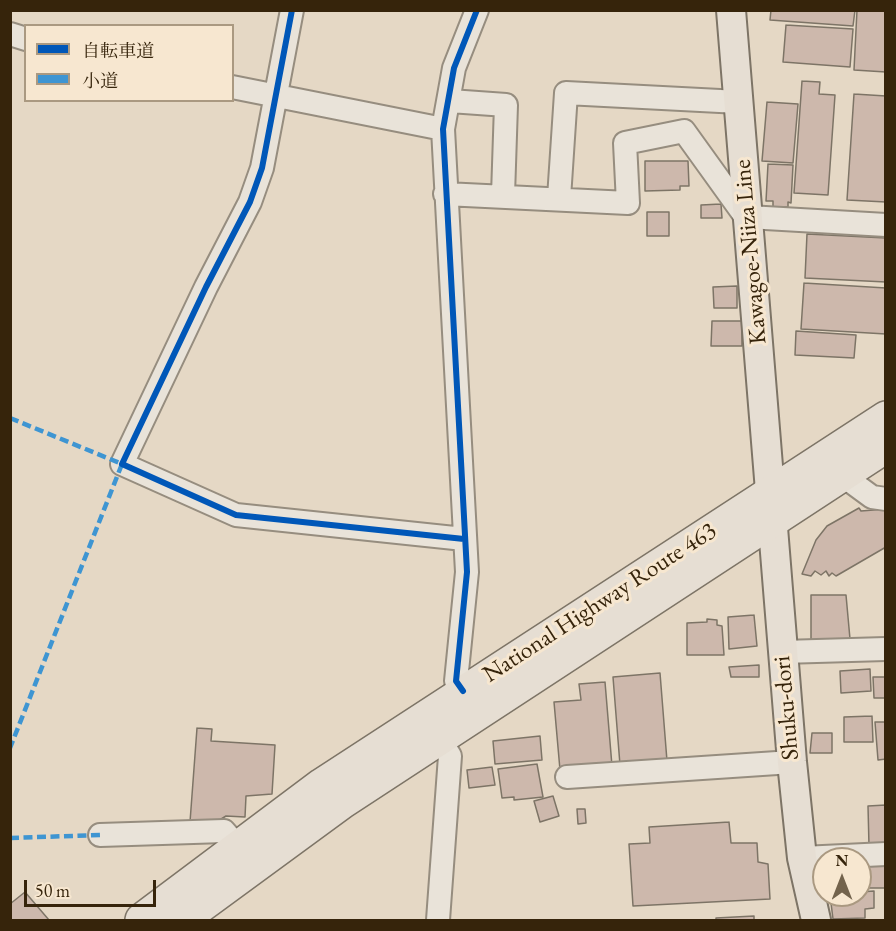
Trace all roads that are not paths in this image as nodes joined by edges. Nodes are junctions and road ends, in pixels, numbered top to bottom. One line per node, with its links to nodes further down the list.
1 (292, 10): 5 (street)
2 (477, 10): 6 (street)
3 (731, 10): 7 (main road, Kawagoe-Niiza Line)
4 (234, 87): 5 (street)
5 (277, 95): 8 (street); 19 (street)
6 (450, 101): 8 (street); 10 (street)
7 (739, 102): 11 (street); 12 (main road, Kawagoe-Niiza Line)
8 (443, 129): 9 (street)
9 (446, 194): 10 (street); 19 (street)
10 (503, 195): 11 (street)
11 (559, 198): 12 (street)
12 (748, 218): 13 (street); 18 (main road, Kawagoe-Niiza Line)
13 (885, 225)
14 (885, 418): 18 (highway, National Highway Route 463)
15 (885, 446): 16 (highway, National Highway Route 463)
16 (842, 475): 17 (street); 18 (highway, National Highway Route 463)
17 (885, 499)
18 (771, 508): 21 (main road, Shuku-dori); 22 (highway, National Highway Route 463); 23 (highway, National Highway Route 463)
19 (464, 539): 22 (street)
20 (885, 649): 21 (street)
21 (782, 652): 24 (main road, Shuku-dori)
22 (463, 692): 27 (highway, National Highway Route 463)
23 (439, 738): 31 (highway, National Highway Route 463); 32 (street)
24 (792, 762): 25 (street); 29 (main road, Shuku-dori)
25 (567, 777)
26 (100, 835): 27 (street)
27 (238, 847): 30 (highway, National Highway Route 463)
28 (885, 854): 29 (street)
29 (802, 858): 33 (main road, Shuku-dori)
30 (142, 921)
31 (181, 921)
32 (438, 921)
33 (816, 921)

